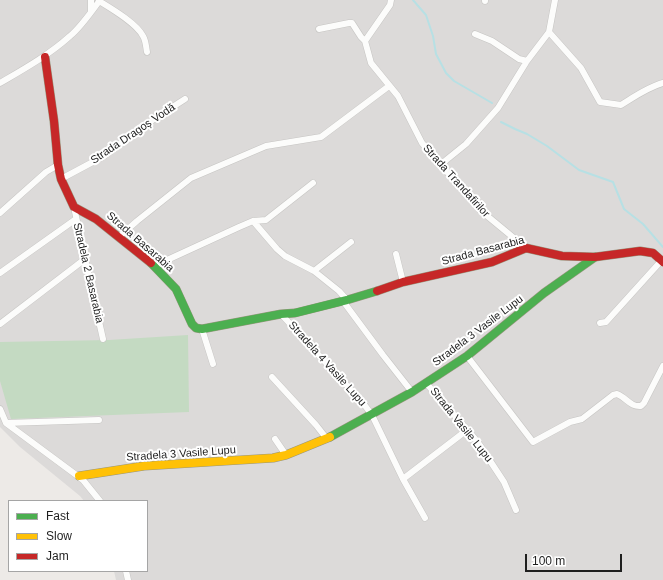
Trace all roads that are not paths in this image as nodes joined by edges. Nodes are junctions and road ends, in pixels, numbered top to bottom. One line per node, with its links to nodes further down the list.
1 (91, 0): 5 (street)
2 (99, 0): 5 (street); 10 (street)
3 (391, 0): 9 (street)
4 (555, 0): 7 (street)
5 (91, 11): 11 (street)
6 (319, 29): 9 (street)
7 (549, 32): 12 (street); 14 (street)
8 (475, 34): 12 (street)
9 (366, 40): 15 (street, Strada Trandafirilor)
10 (147, 52)
11 (45, 57): 13 (street); 17 (street)
12 (527, 61): 18 (street)
13 (0, 83)
14 (663, 83)
15 (389, 86): 18 (street, Strada Trandafirilor); 25 (street)
16 (185, 99): 19 (street, Strada Dragoș Vodă)
17 (58, 165): 19 (street); 22 (street)
18 (440, 165): 27 (street, Strada Trandafirilor)
19 (61, 179): 21 (street)
20 (313, 183): 24 (street)
21 (74, 207): 23 (street, Stradela 2 Basarabia); 25 (street, Strada Basarabia)
22 (0, 213)
23 (76, 219): 30 (street, Stradela 2 Basarabia); 34 (street)
24 (254, 221): 32 (street); 33 (street)
25 (119, 237): 32 (street, Strada Basarabia)
26 (351, 242): 33 (street)
27 (526, 248): 29 (street, Strada Basarabia); 35 (street, Strada Basarabia)
28 (396, 254): 35 (street)
29 (595, 257): 31 (street, Strada Basarabia); 42 (street, Stradela 3 Vasile Lupu)
30 (84, 259): 39 (street); 41 (street, Stradela 2 Basarabia)
31 (662, 261): 38 (street, Strada Basarabia)
32 (154, 266): 40 (street, Strada Basarabia)
33 (314, 271): 36 (street)
34 (0, 273)
35 (403, 282): 36 (street, Strada Basarabia)
36 (345, 300): 37 (street, Strada Basarabia); 47 (street)
37 (281, 314): 40 (street, Strada Basarabia); 49 (street, Stradela 4 Vasile Lupu)
38 (600, 322)
39 (0, 324)
40 (202, 329): 43 (street, Strada Basarabia)
41 (103, 339)
42 (467, 356): 44 (street); 46 (street, Stradela 3 Vasile Lupu)
43 (213, 364)
44 (663, 366)
45 (272, 377): 54 (street)
46 (426, 383): 47 (street, Stradela 3 Vasile Lupu); 52 (street, Strada Vasile Lupu)
47 (412, 392): 49 (street, Stradela 3 Vasile Lupu)
48 (0, 409): 51 (street)
49 (372, 414): 54 (street, Stradela 3 Vasile Lupu); 57 (street, Stradela 4 Vasile Lupu)
50 (99, 420): 51 (street)
51 (6, 423): 56 (street)
52 (467, 430): 57 (street); 59 (street, Strada Vasile Lupu)
53 (275, 439): 55 (street)
54 (327, 439): 55 (street, Stradela 3 Vasile Lupu)
55 (286, 455): 56 (street, Stradela 3 Vasile Lupu)
56 (79, 476): 58 (street)
57 (403, 479): 60 (street, Stradela 4 Vasile Lupu)
58 (99, 500)
59 (516, 510)
60 (425, 518)

